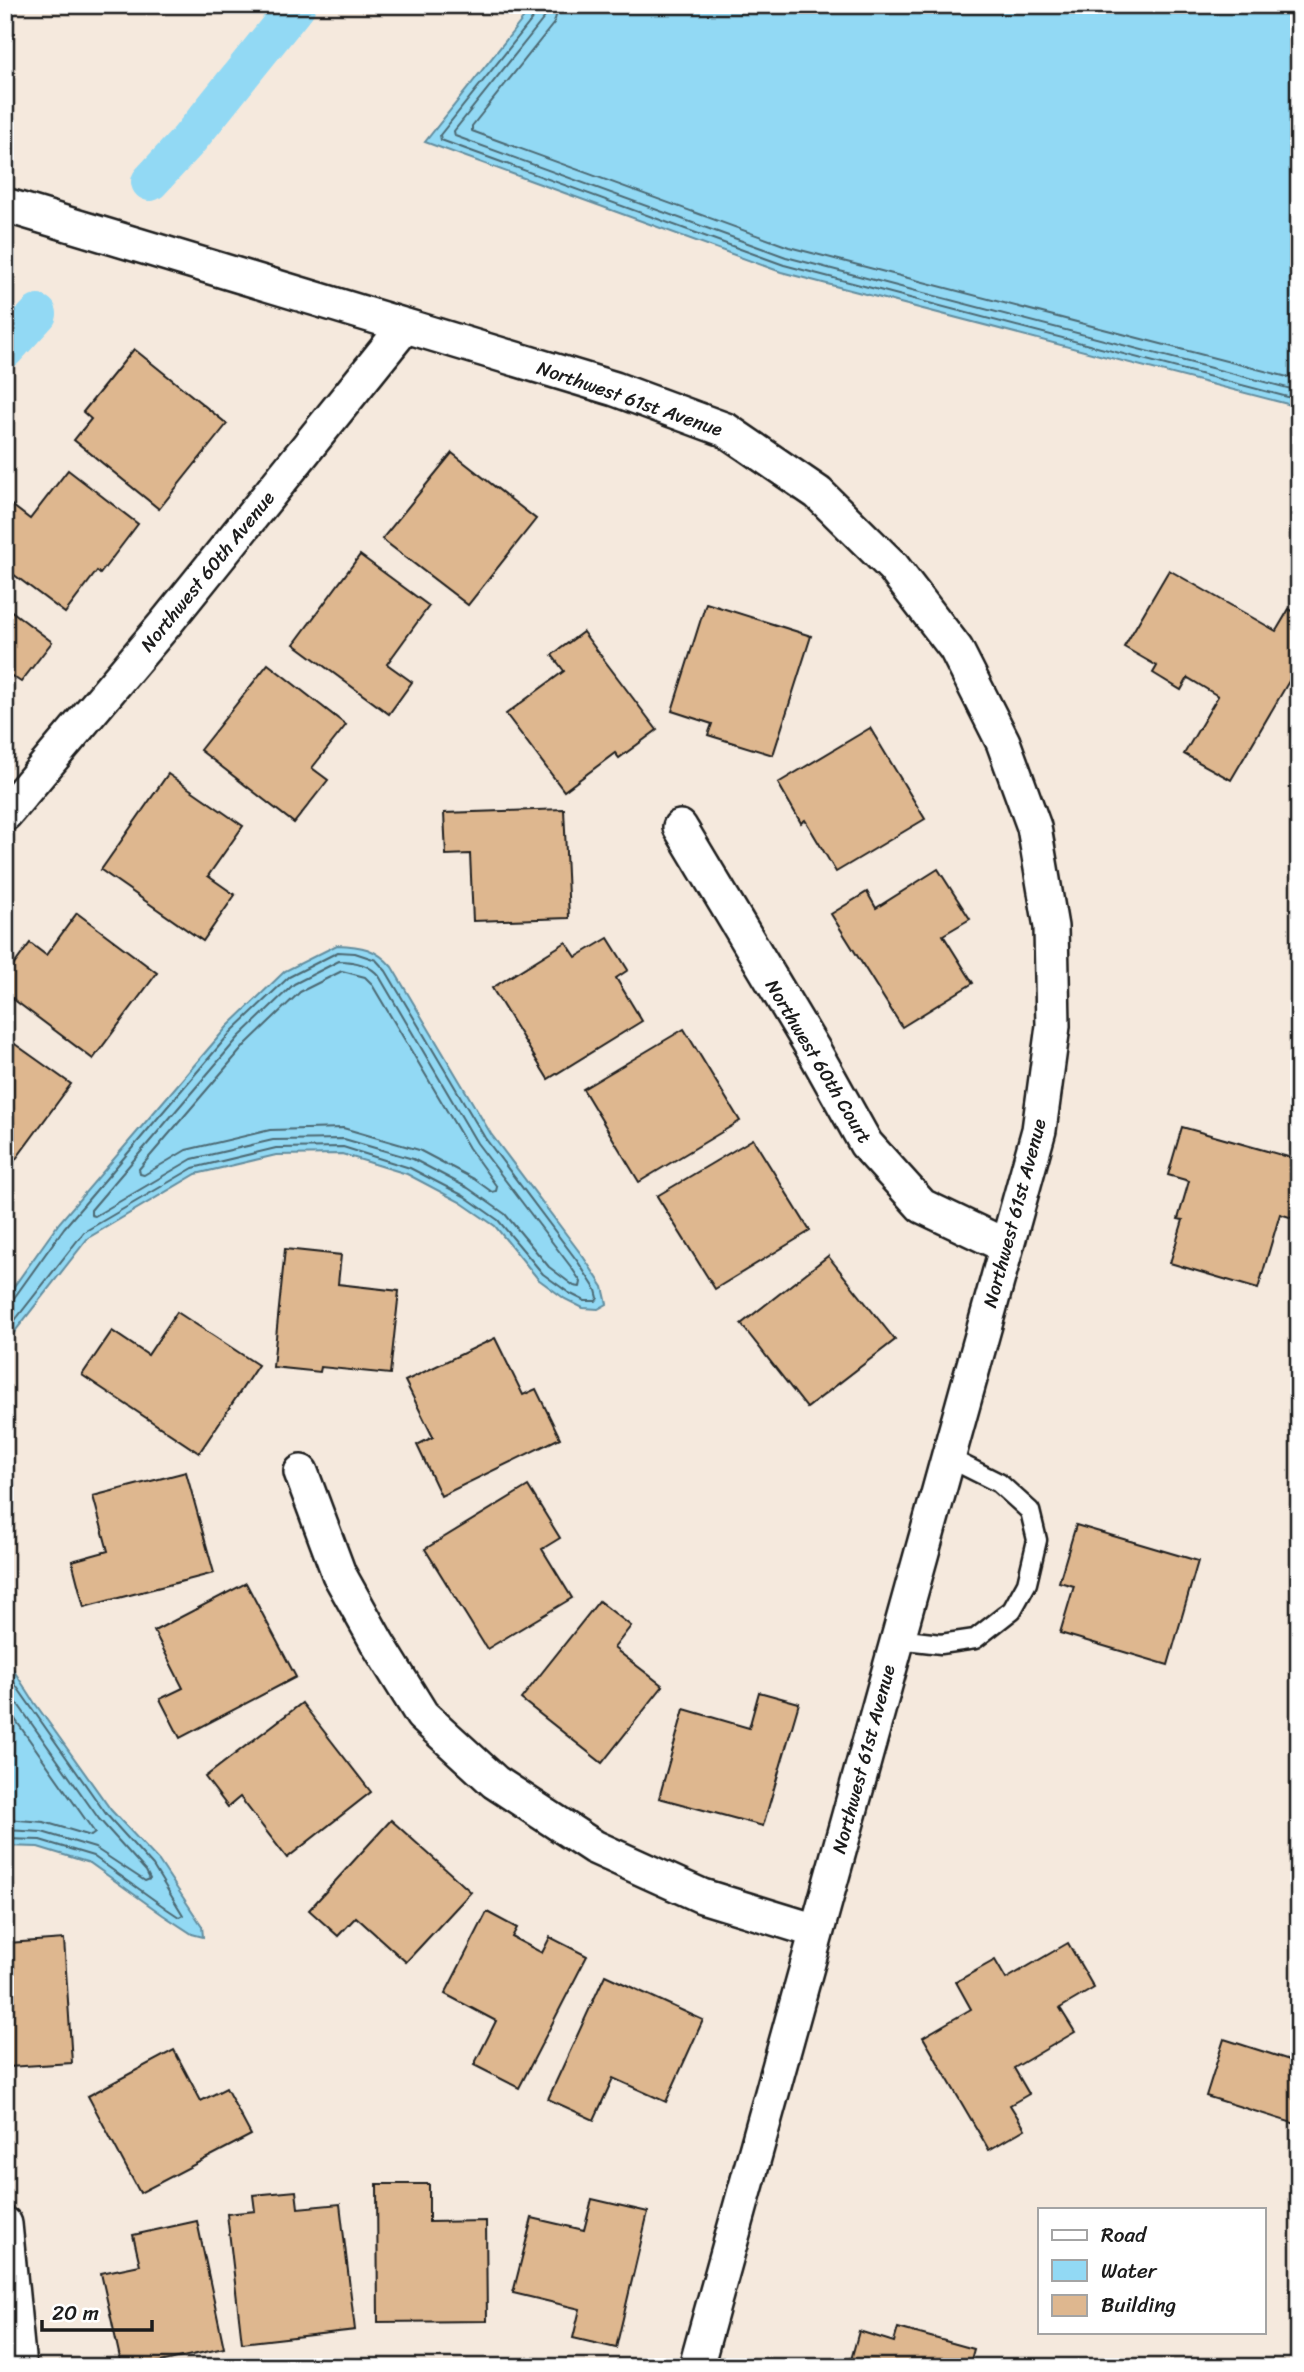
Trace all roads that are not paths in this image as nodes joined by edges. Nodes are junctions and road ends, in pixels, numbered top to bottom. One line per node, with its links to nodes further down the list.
1 (5, 205): 2 (street, Northwest 61st Avenue)
2 (405, 326): 3 (street, Northwest 60th Avenue); 5 (street, Northwest 61st Avenue)
3 (5, 814)
4 (680, 827): 5 (street, Northwest 60th Court)
5 (1006, 1245): 6 (street, Northwest 61st Avenue)
6 (947, 1457): 8 (street, Northwest 61st Avenue); 8 (lane)
7 (301, 1472): 9 (street)
8 (897, 1639): 9 (street, Northwest 61st Avenue)
9 (816, 1931): 12 (street, Northwest 61st Avenue)
10 (5, 2224): 11 (street)
11 (19, 2367)
12 (696, 2367)

